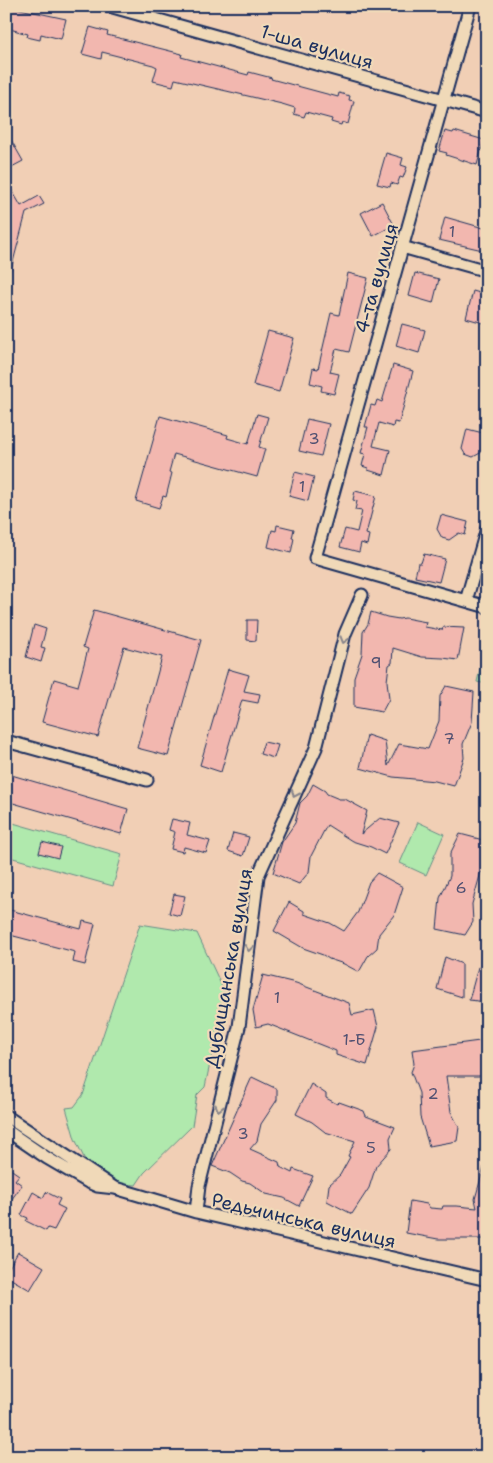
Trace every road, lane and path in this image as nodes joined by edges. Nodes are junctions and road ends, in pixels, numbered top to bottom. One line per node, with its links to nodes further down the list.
1 (109, 6): 3 (street, 1-ша вулиця)
2 (470, 6): 3 (street, 4-та вулиця)
3 (444, 100): 4 (street, 1-ша вулиця); 5 (street, 4-та вулиця)
4 (487, 112)
5 (402, 248): 6 (street); 9 (street, 4-та вулиця)
6 (487, 272)
7 (487, 528): 9 (street)
8 (362, 595): 16 (street, Дубищанська вулиця, one-way to 16)
9 (466, 601): 10 (street)
10 (487, 607)
11 (6, 741): 12 (street)
12 (147, 780)
13 (6, 1116): 15 (street, Редьчинська вулиця)
14 (6, 1130): 15 (street, Редьчинська вулиця)
15 (115, 1188): 16 (street, Редьчинська вулиця)
16 (196, 1212): 17 (street, Редьчинська вулиця)
17 (487, 1280)

